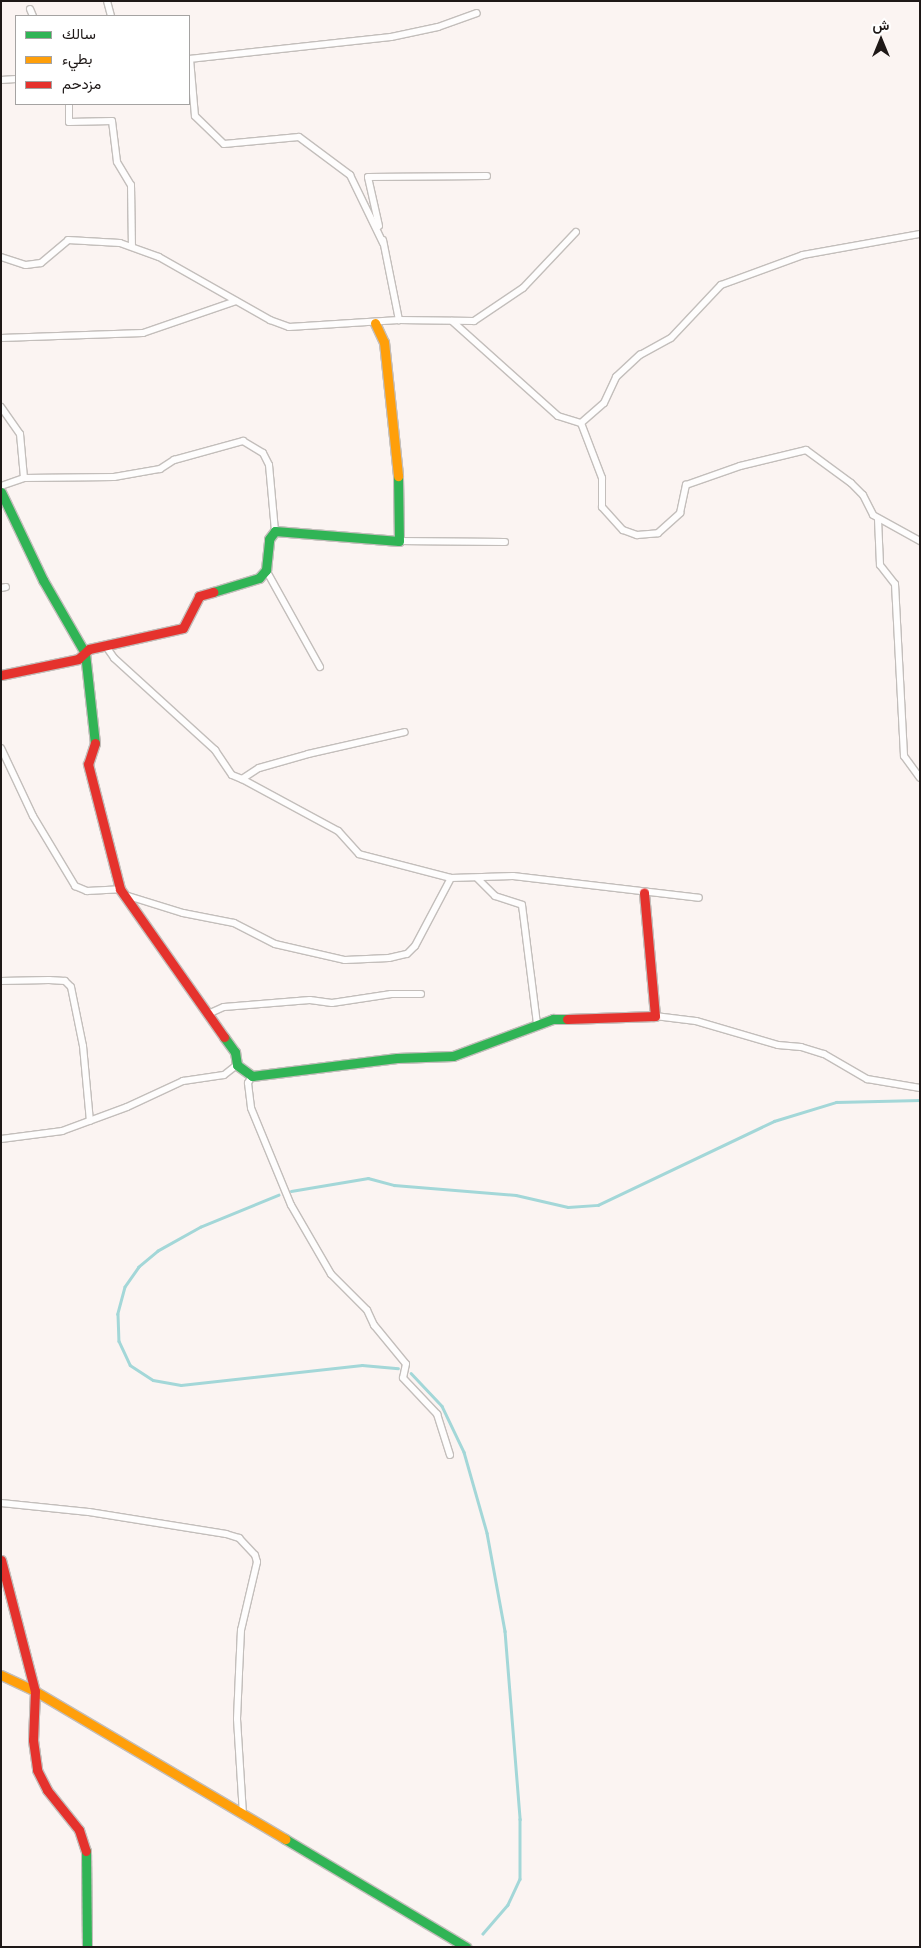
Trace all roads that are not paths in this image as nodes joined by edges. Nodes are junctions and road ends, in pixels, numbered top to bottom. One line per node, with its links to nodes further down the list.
1 (107, 1): 5 (street)
2 (30, 9): 4 (street)
3 (477, 13): 6 (street)
4 (33, 15)
5 (111, 15)
6 (190, 59)
7 (190, 68): 14 (street)
8 (15, 79): 9 (street)
9 (1, 80)
10 (69, 105): 15 (street)
11 (487, 176): 14 (street)
12 (576, 232): 19 (street)
13 (920, 234): 23 (street)
14 (383, 243): 18 (street)
15 (132, 246): 16 (street); 17 (street)
16 (1, 257)
17 (236, 301): 20 (street); 21 (street)
18 (400, 320): 19 (street); 20 (street)
19 (452, 322): 23 (street)
20 (375, 323): 29 (street)
21 (1, 338)
22 (1, 407): 24 (street)
23 (581, 423): 27 (street)
24 (24, 478): 25 (street); 28 (street)
25 (1, 486)
26 (1, 492): 34 (street)
27 (878, 519): 30 (street); 39 (street)
28 (275, 531): 29 (street); 32 (street)
29 (399, 541): 31 (street)
30 (920, 541)
31 (505, 542)
32 (266, 570): 33 (street); 35 (street)
33 (106, 645): 34 (street); 40 (street)
34 (85, 653): 36 (street); 43 (street)
35 (320, 667)
36 (1, 675)
37 (405, 732): 40 (street)
38 (1, 748): 43 (street)
39 (920, 778)
40 (242, 779): 41 (street)
41 (451, 878): 42 (street); 43 (street)
42 (478, 879): 44 (street); 50 (street)
43 (122, 892): 48 (street)
44 (644, 892): 45 (street); 49 (street)
45 (699, 898)
46 (1, 981): 54 (street)
47 (421, 994): 48 (street)
48 (208, 1014): 51 (street)
49 (655, 1016): 50 (street); 53 (street)
50 (537, 1023): 52 (street)
51 (237, 1065): 52 (street); 54 (street)
52 (252, 1076): 56 (street)
53 (920, 1088)
54 (90, 1121): 55 (street)
55 (1, 1139)
56 (450, 1455)
57 (1, 1503): 61 (street)
58 (1, 1560): 60 (street)
59 (1, 1675): 60 (street)
60 (35, 1691): 61 (street); 62 (street)
61 (243, 1814): 63 (street)
62 (87, 1947)
63 (466, 1947)

